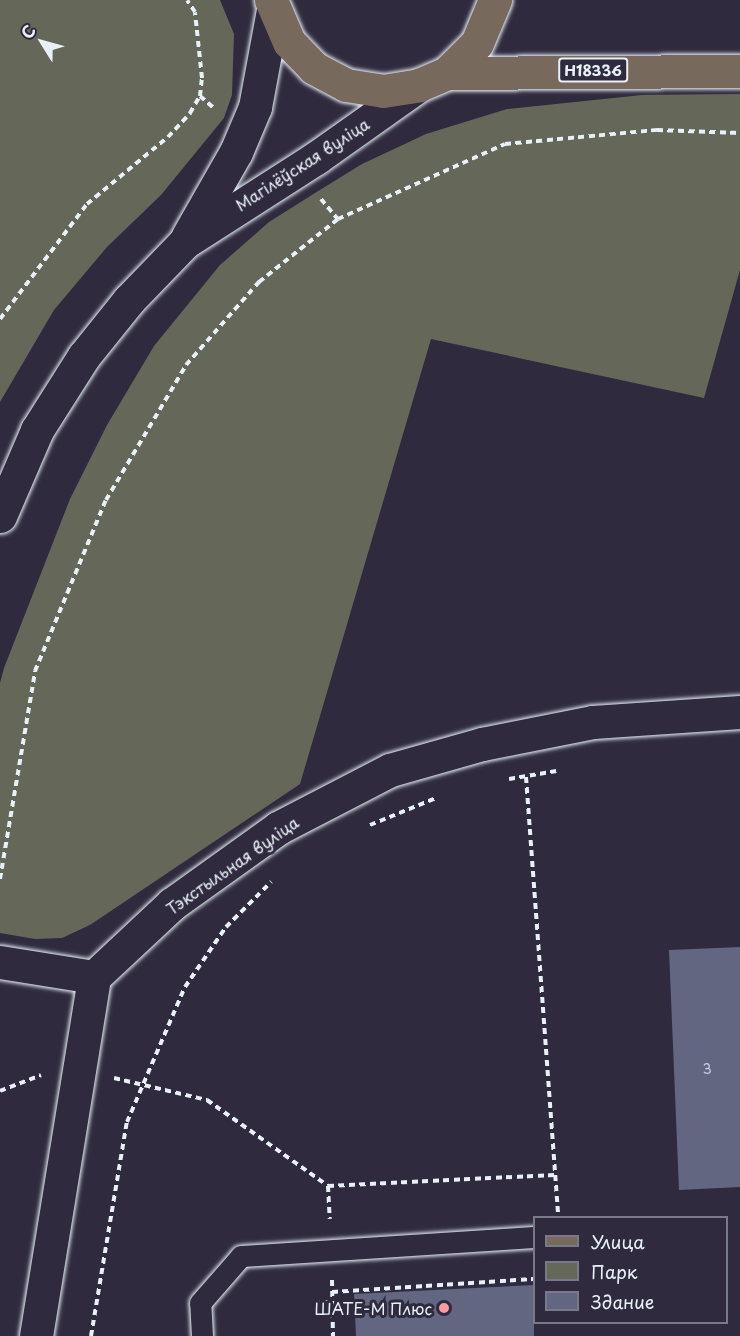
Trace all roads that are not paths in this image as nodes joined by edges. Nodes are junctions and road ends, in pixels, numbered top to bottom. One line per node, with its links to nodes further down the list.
1 (495, 0): 4 (main road)
2 (272, 5): 4 (main road, Н18336); 5 (street, Магілёўская вуліца)
3 (740, 71): 4 (main road, Н18336)
4 (433, 79): 5 (street, Магілёўская вуліца)
5 (185, 242): 6 (street, Магілёўская вуліца)
6 (0, 516)
7 (740, 712): 9 (street, Тэкстыльная вуліца)
8 (0, 962): 9 (street)
9 (94, 977): 11 (street)
10 (533, 1237): 12 (lane)
11 (36, 1336)
12 (202, 1336)

